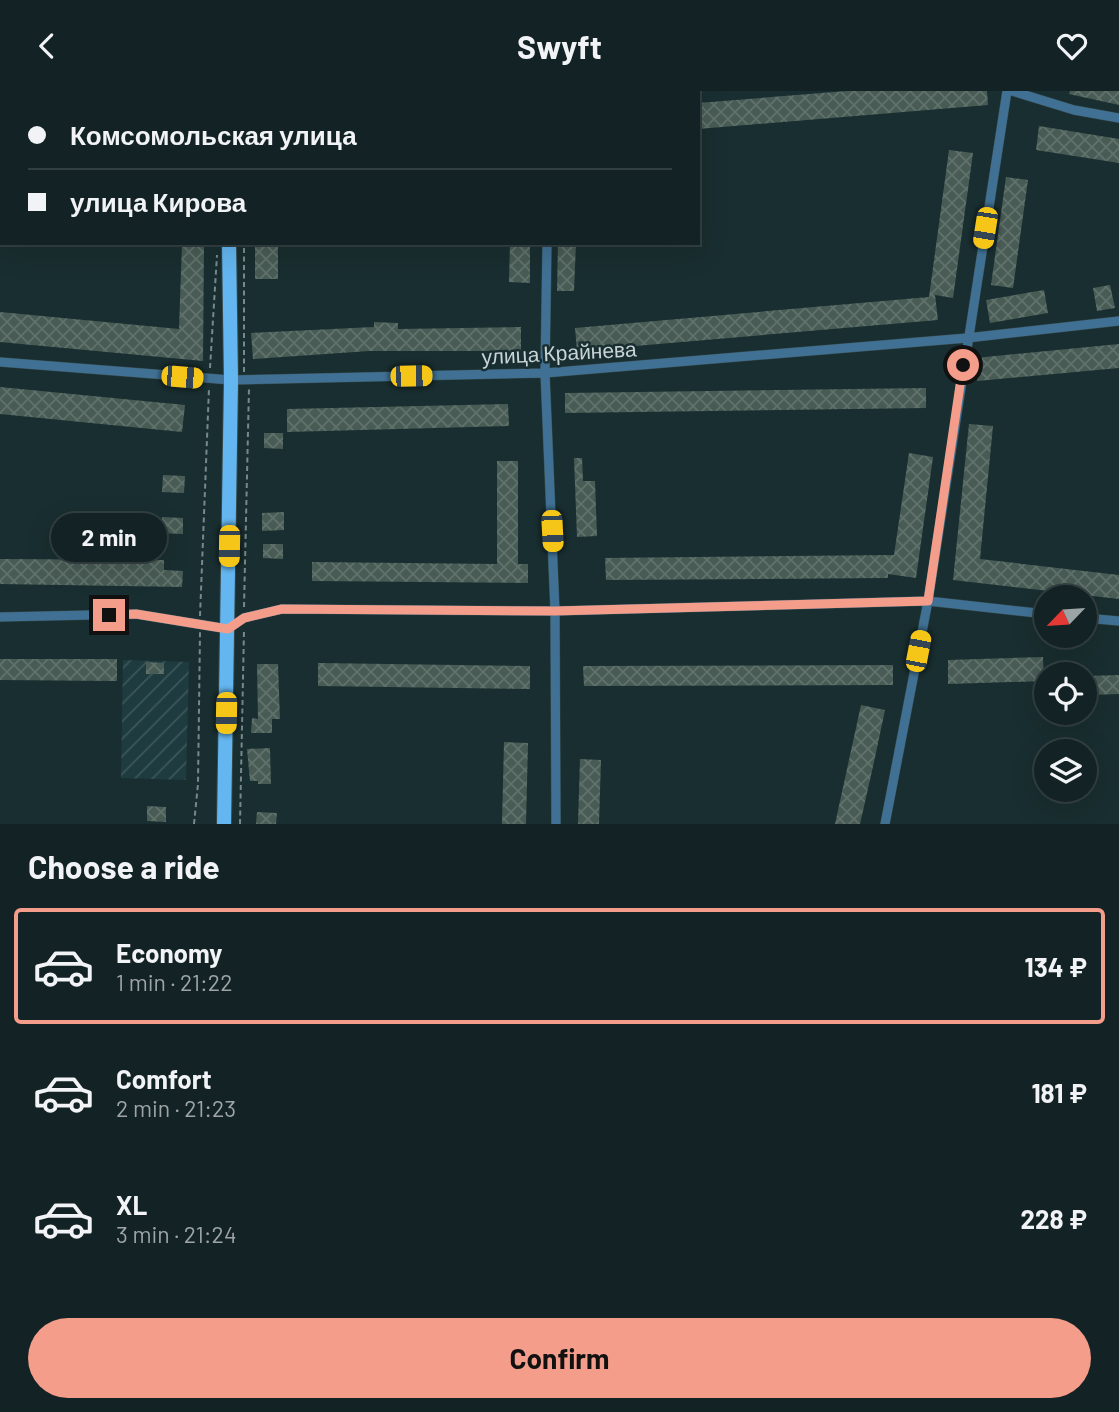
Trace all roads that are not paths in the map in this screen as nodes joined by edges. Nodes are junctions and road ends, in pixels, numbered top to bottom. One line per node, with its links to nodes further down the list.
1 (1009, 91): 2 (street); 6 (street)
2 (1119, 118)
3 (229, 245): 9 (main road)
4 (547, 245): 8 (street)
5 (1119, 321): 6 (street, улица Крайнева)
6 (967, 338): 8 (street, улица Крайнева); 10 (street)
7 (0, 362): 9 (street, улица Крайнева)
8 (545, 373): 9 (street, улица Крайнева); 11 (street)
9 (241, 380): 16 (main road)
10 (928, 601): 11 (street); 12 (street); 19 (street)
11 (555, 611): 16 (street); 18 (street)
12 (1034, 613)
13 (0, 617): 16 (street)
14 (1097, 619): 15 (street)
15 (1119, 621)
16 (228, 629): 17 (main road)
17 (224, 824)
18 (556, 824)
19 (885, 824)

